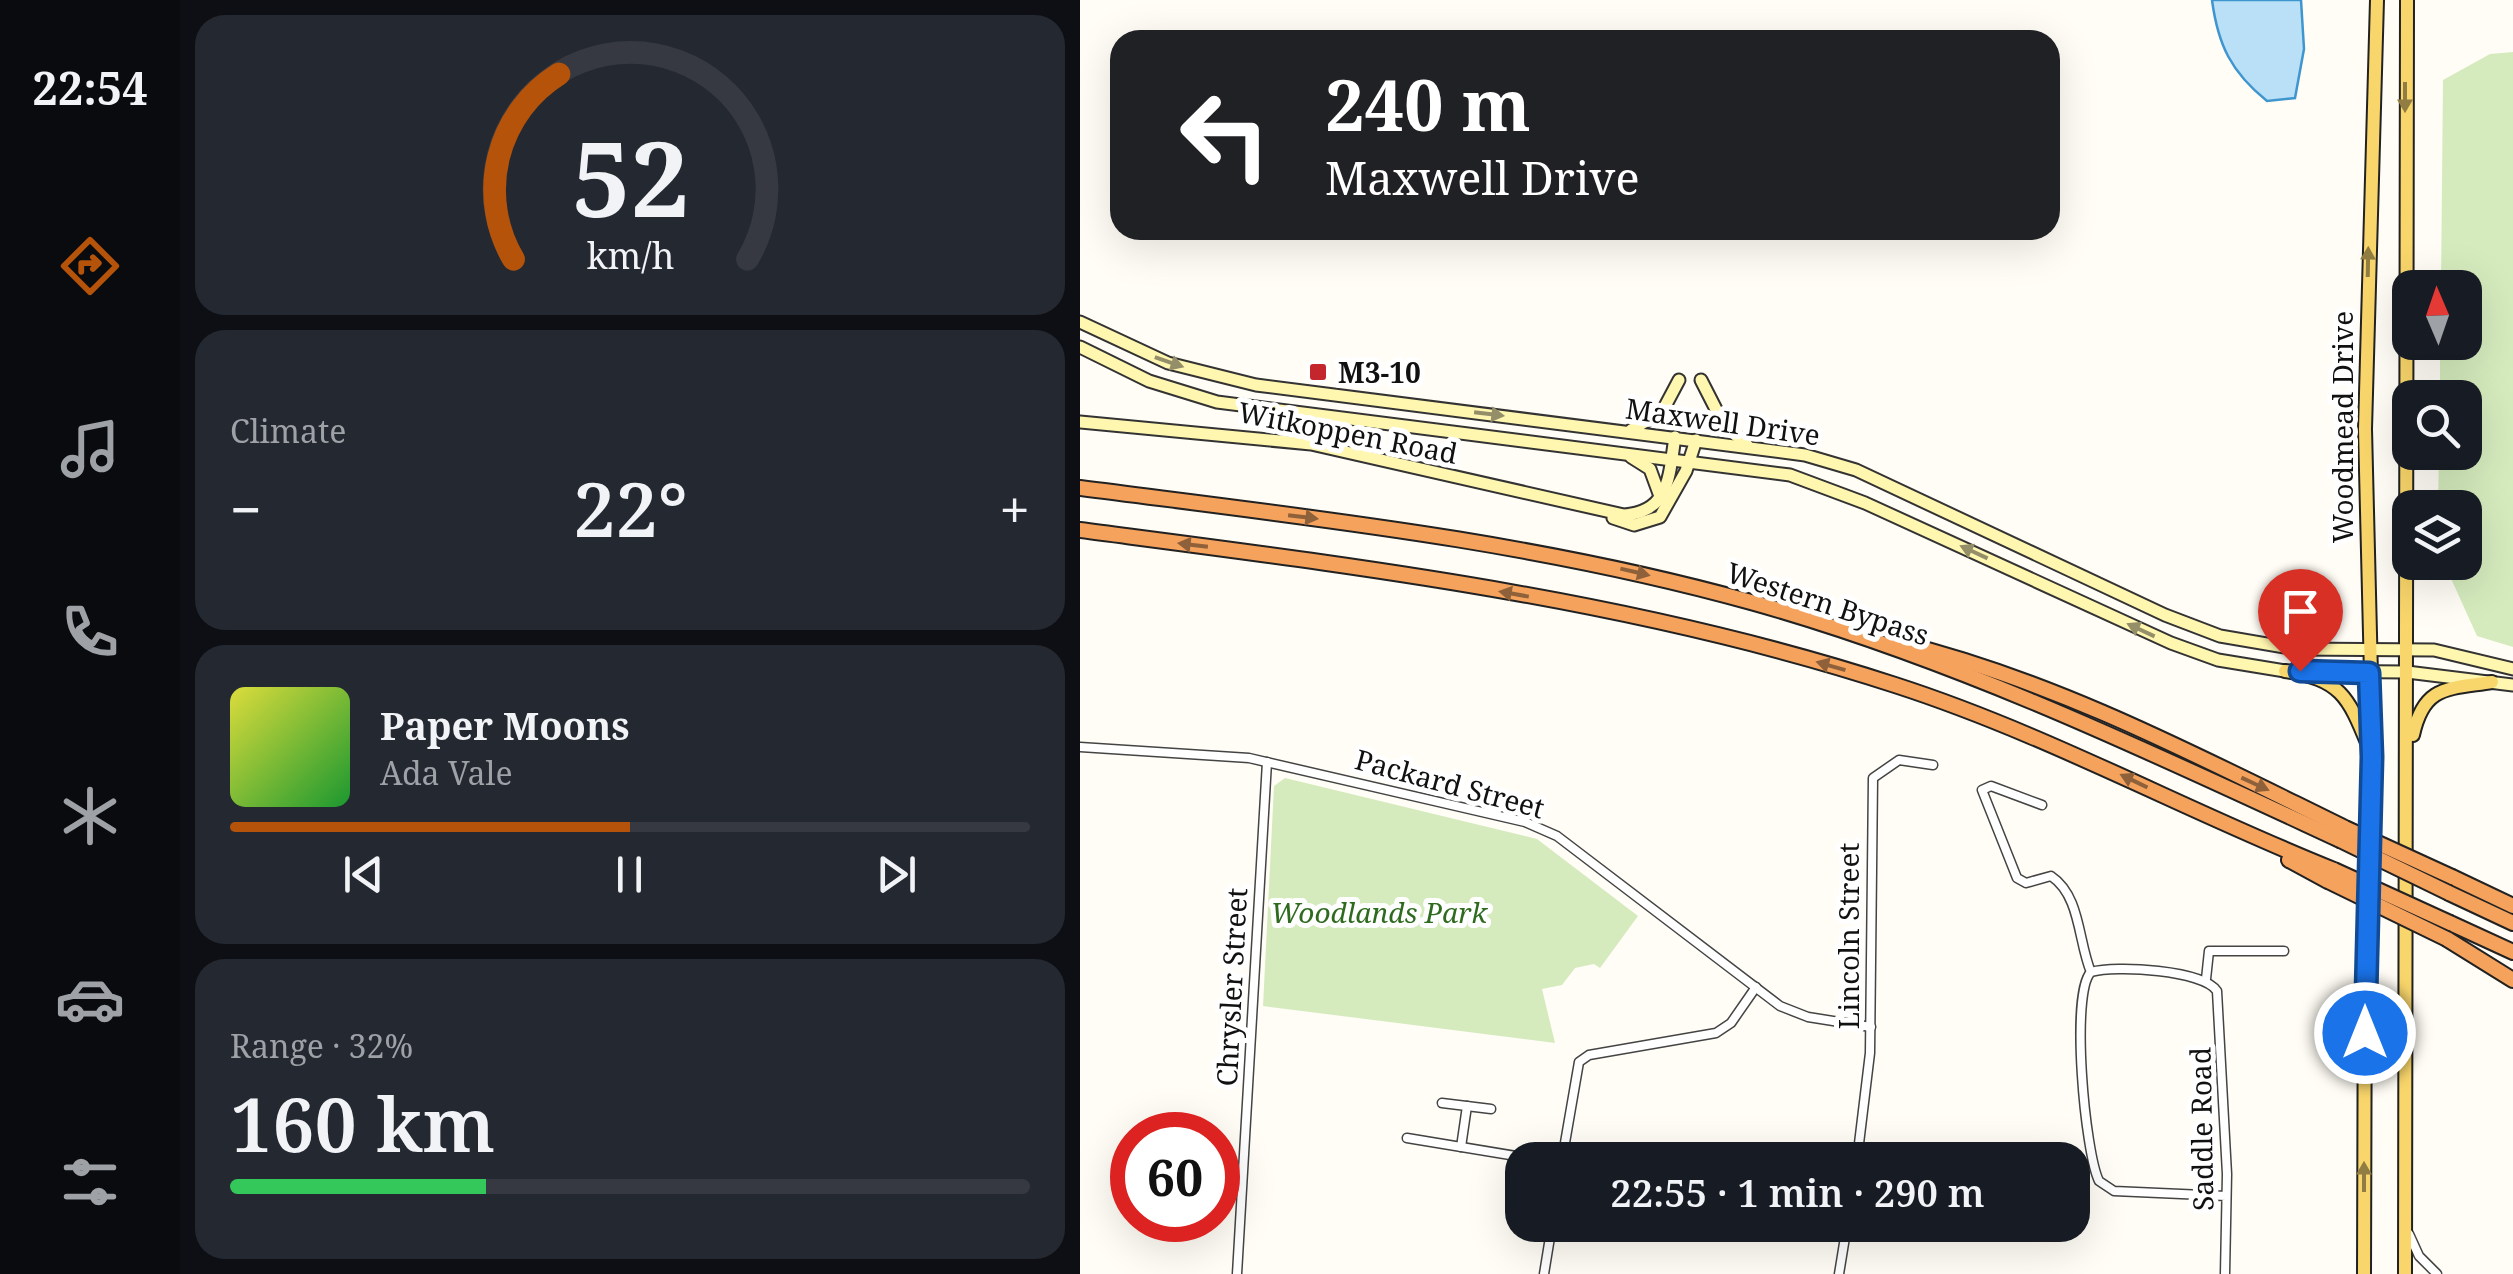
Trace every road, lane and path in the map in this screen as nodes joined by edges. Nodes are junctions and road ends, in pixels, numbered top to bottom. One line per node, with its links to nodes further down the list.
1 (2377, 0): 21 (main road, Woodmead Drive, one-way to 1)
2 (2407, 0): 22 (main road, one-way to 22)
3 (1080, 322): 7 (main road, Maxwell Drive, one-way to 7)
4 (1080, 347): 9 (main road, Maxwell Drive)
5 (1679, 380): 10 (main road)
6 (1701, 380): 13 (main road)
7 (1368, 398): 9 (main road); 10 (main road, Maxwell Drive, one-way to 10)
8 (1080, 422): 19 (main road, Witkoppen Road)
9 (1364, 422): 14 (main road, Maxwell Drive)
10 (1627, 432): 11 (main road, Maxwell Drive)
11 (1675, 437): 12 (main road, Maxwell Drive); 15 (main road)
12 (1696, 440): 13 (main road, Maxwell Drive); 16 (main road, Witkoppen Road)
13 (1750, 447): 21 (main road, Maxwell Drive)
14 (1621, 453): 15 (main road, Maxwell Drive); 18 (main road)
15 (1672, 458): 16 (main road, Maxwell Drive); 18 (main road)
16 (1690, 461): 19 (main road, Witkoppen Road); 24 (main road, Maxwell Drive, one-way to 16)
17 (1080, 488): 35 (highway, Western Bypass, one-way to 35, bridge)
18 (1661, 499): 19 (main road, Witkoppen Road)
19 (1604, 512)
20 (1080, 530): 38 (highway, Western Bypass, one-way to 20, bridge)
21 (2369, 648): 22 (main road, Maxwell Drive); 26 (main road, Woodmead Drive)
22 (2408, 649): 23 (main road, Maxwell Drive); 25 (main road)
23 (2513, 669)
24 (2285, 671): 26 (main road, Maxwell Drive); 30 (main road)
25 (2407, 672): 26 (main road, Maxwell Drive); 27 (main road, Maxwell Drive); 31 (main road)
26 (2369, 673): 30 (main road, Woodmead Drive)
27 (2492, 682): 28 (main road, Maxwell Drive); 31 (main road)
28 (2513, 684)
29 (1080, 747): 32 (street, Packard Street)
30 (2372, 757): 62 (main road, Woodmead Drive, one-way to 30)
31 (2408, 761): 55 (main road)
32 (1267, 762): 44 (street, Packard Street); 58 (street, Chrysler Street)
33 (1933, 765): 45 (street, Lincoln Street)
34 (2042, 806): 41 (street)
35 (2451, 885): 36 (highway); 37 (highway, Western Bypass)
36 (2513, 906)
37 (2513, 923)
38 (2449, 931): 40 (highway, Western Bypass); 42 (highway)
39 (2284, 951): 43 (street)
40 (2513, 952)
41 (2090, 972): 43 (street); 54 (street)
42 (2513, 980)
43 (2209, 982): 54 (street, Saddle Road)
44 (1756, 987): 45 (street, Packard Street); 50 (street)
45 (1871, 1027): 51 (street, Lincoln Street)
46 (1442, 1103): 47 (street)
47 (1467, 1106): 48 (street); 52 (street)
48 (1492, 1109)
49 (1407, 1138): 52 (street)
50 (1565, 1142)
51 (1859, 1142)
52 (1461, 1147): 53 (street)
53 (1505, 1154)
54 (2226, 1196): 61 (street, Saddle Road)
55 (2405, 1220): 63 (main road); 64 (street)
56 (1549, 1242): 59 (street)
57 (1844, 1242): 60 (street)
58 (1236, 1274)
59 (1544, 1274)
60 (1839, 1274)
61 (2225, 1274)
62 (2364, 1274)
63 (2405, 1274)
64 (2437, 1274)

